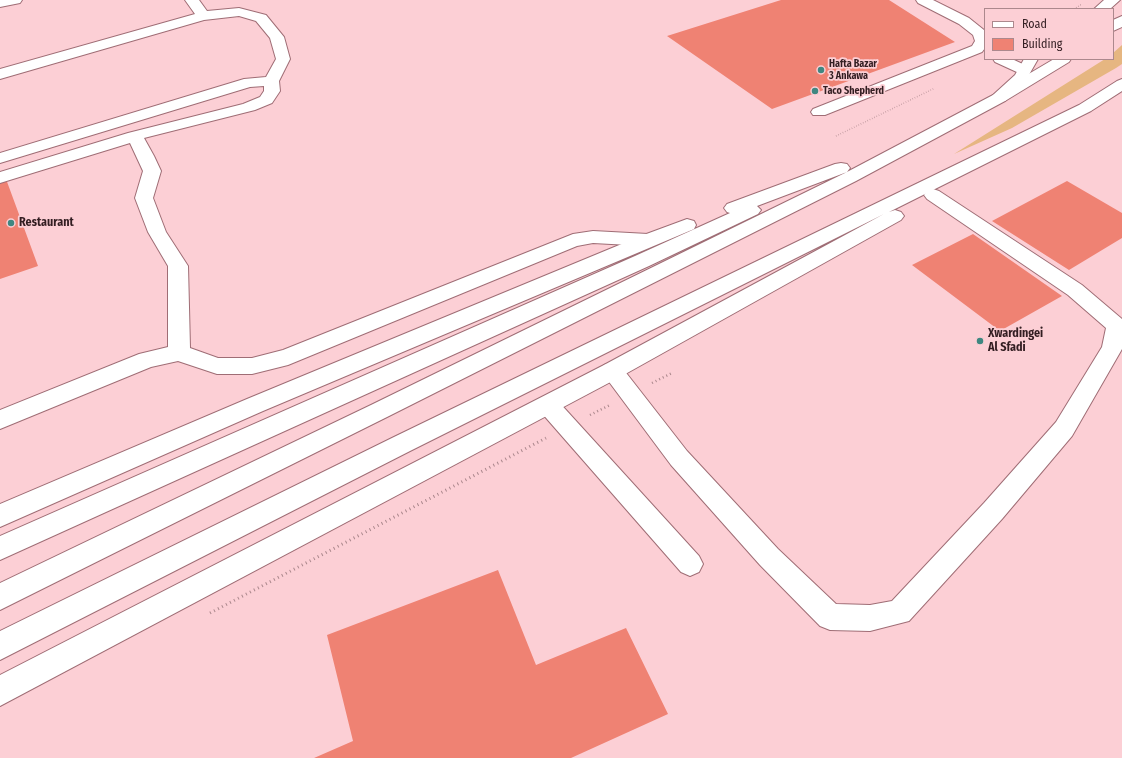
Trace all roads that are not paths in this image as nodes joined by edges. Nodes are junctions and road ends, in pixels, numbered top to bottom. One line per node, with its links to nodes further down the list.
1 (15, 0): 5 (main road)
2 (192, 0): 7 (main road)
3 (923, 0): 10 (main road)
4 (1113, 0): 6 (main road)
5 (0, 3)
6 (1102, 8)
7 (203, 16): 14 (main road); 15 (main road)
8 (1122, 20): 9 (main road)
9 (1114, 26)
10 (981, 50): 20 (main road)
11 (1005, 60): 13 (main road)
12 (1062, 60): 18 (main road)
13 (1027, 64): 18 (main road)
14 (0, 74)
15 (271, 81): 21 (main road); 23 (main road)
16 (1122, 84): 19 (main road)
17 (1122, 91): 19 (main road)
18 (994, 100): 24 (main road); 35 (main road)
19 (1085, 108): 22 (main road)
20 (819, 112)
21 (134, 136): 25 (main road); 28 (main road)
22 (1012, 144): 26 (main road); 36 (main road)
23 (0, 158)
24 (842, 167): 27 (main road); 33 (main road)
25 (0, 178)
26 (933, 195): 29 (main road); 29 (main road)
27 (648, 240): 28 (main road); 32 (main road)
28 (179, 353): 31 (main road)
29 (612, 371): 30 (main road)
30 (548, 405): 34 (main road); 37 (main road)
31 (0, 420)
32 (0, 516)
33 (0, 548)
34 (690, 564)
35 (0, 597)
36 (0, 646)
37 (0, 691)

